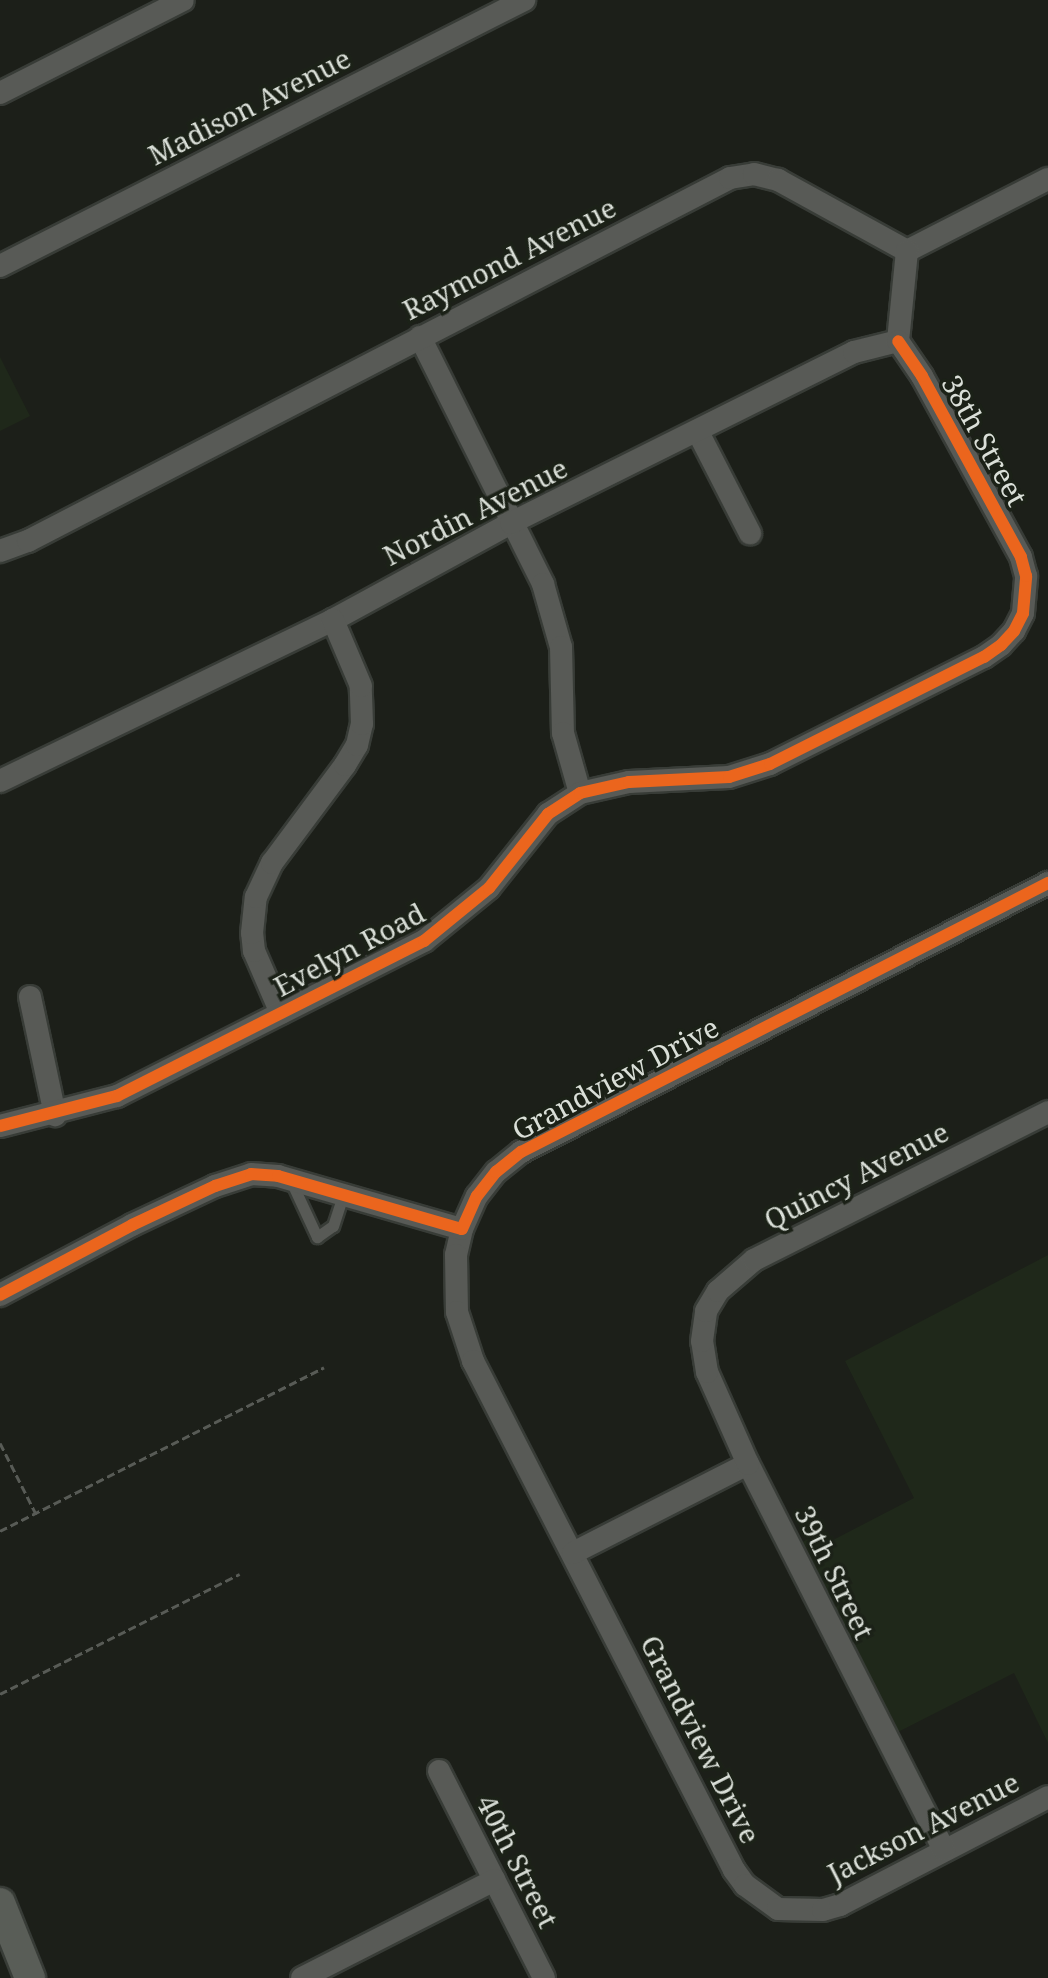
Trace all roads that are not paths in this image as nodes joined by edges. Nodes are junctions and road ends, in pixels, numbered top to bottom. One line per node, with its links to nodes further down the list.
1 (183, 0): 3 (street)
2 (524, 0): 6 (street, Madison Avenue)
3 (0, 93)
4 (1048, 179): 5 (street)
5 (907, 251): 7 (street, Raymond Avenue); 8 (street)
6 (0, 266)
7 (420, 337): 10 (street); 12 (street, Raymond Avenue)
8 (898, 341): 9 (street, Nordin Avenue); 13 (street, 38th Street)
9 (698, 432): 10 (street, Nordin Avenue); 11 (street)
10 (511, 523): 14 (street, Nordin Avenue); 16 (street)
11 (750, 533)
12 (0, 551)
13 (1023, 613): 16 (street, Evelyn Road)
14 (333, 620): 15 (street, Nordin Avenue); 19 (street)
15 (0, 781)
16 (580, 793): 19 (street, Evelyn Road)
17 (1048, 883): 25 (street, Grandview Drive)
18 (30, 997): 21 (street)
19 (281, 1013): 21 (street, Evelyn Road)
20 (1048, 1112): 27 (street, Quincy Avenue)
21 (55, 1115): 22 (street, Evelyn Road)
22 (0, 1126)
23 (291, 1180): 24 (street); 24 (lane); 26 (street)
24 (343, 1195): 25 (street)
25 (462, 1229): 29 (street, Grandview Drive)
26 (0, 1295)
27 (706, 1311): 28 (street, 39th Street)
28 (748, 1464): 29 (street); 32 (street, 39th Street)
29 (573, 1553): 35 (street, Grandview Drive)
30 (439, 1771): 33 (street, 40th Street)
31 (1048, 1797): 32 (street, Jackson Avenue)
32 (944, 1850): 35 (street, Jackson Avenue)
33 (494, 1880): 37 (street); 38 (street, 40th Street)
34 (0, 1903): 36 (main road)
35 (778, 1909)
36 (30, 1978)
37 (302, 1978)
38 (544, 1978)

